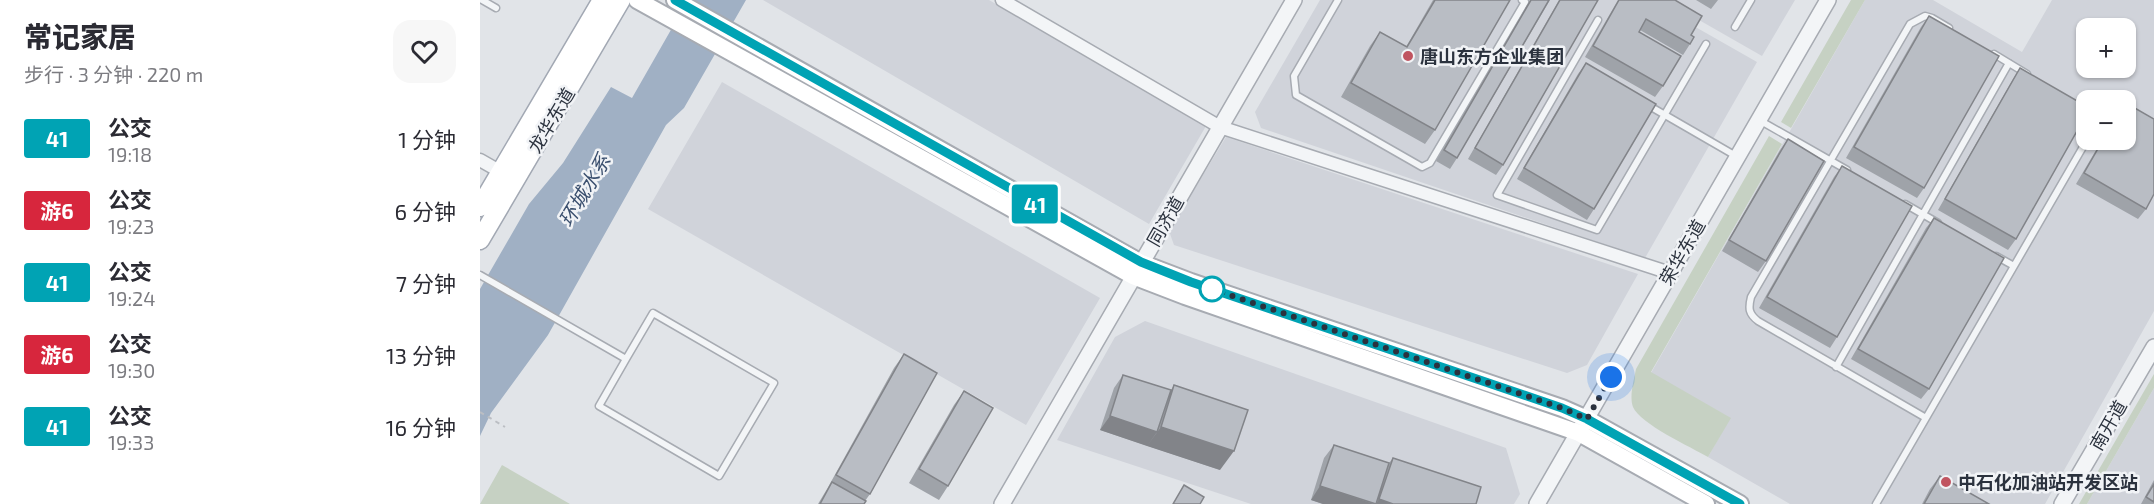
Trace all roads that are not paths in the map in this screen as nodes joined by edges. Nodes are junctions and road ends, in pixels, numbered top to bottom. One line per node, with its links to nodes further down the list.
1 (482, 0): 12 (lane)
2 (602, 0): 30 (main road, 龙华东道)
3 (621, 0): 36 (main road, 龙华东道)
4 (637, 0): 39 (main road)
5 (1002, 0): 25 (street)
6 (1294, 0): 25 (street, 同济道)
7 (1338, 0): 8 (lane)
8 (1522, 0)
9 (1751, 0): 14 (lane)
10 (1828, 0): 24 (street, 荣华东道)
11 (678, 1): 39 (main road)
12 (496, 8)
13 (1598, 20): 18 (lane)
14 (1735, 27)
15 (1951, 29): 29 (lane)
16 (1706, 44): 23 (lane)
17 (1990, 52): 19 (lane)
18 (1573, 63): 20 (lane); 23 (lane)
19 (2009, 63): 21 (lane); 34 (lane)
20 (1583, 69)
21 (2038, 80)
22 (1634, 98): 23 (lane)
23 (1664, 115): 27 (lane)
24 (1758, 119): 27 (street, 荣华东道); 29 (lane)
25 (1220, 128): 39 (street, 同济道); 40 (street)
26 (2081, 150): 38 (lane)
27 (1737, 156): 40 (street, 荣华东道)
28 (480, 160): 30 (street)
29 (1831, 161): 31 (lane); 44 (lane)
30 (501, 172): 33 (main road, 龙华东道)
31 (1851, 173)
32 (1903, 202): 34 (lane)
33 (480, 207)
34 (1923, 214): 35 (lane); 44 (lane)
35 (1943, 226)
36 (480, 240)
37 (1994, 255): 38 (lane)
38 (2014, 266): 45 (lane)
39 (1137, 269): 46 (main road); 47 (street, 同济道)
40 (1670, 273): 46 (street, 荣华东道)
41 (480, 275): 43 (lane)
42 (2154, 347): 52 (street, 南开道)
43 (626, 359): 43 (lane)
44 (1836, 367): 45 (lane)
45 (1926, 418): 51 (lane)
46 (1583, 426): 48 (street, 荣华东道); 49 (main road); 50 (main road)
47 (1002, 504)
48 (1538, 504)
49 (1706, 504)
50 (1740, 504)
51 (1876, 504)
52 (2062, 504)

